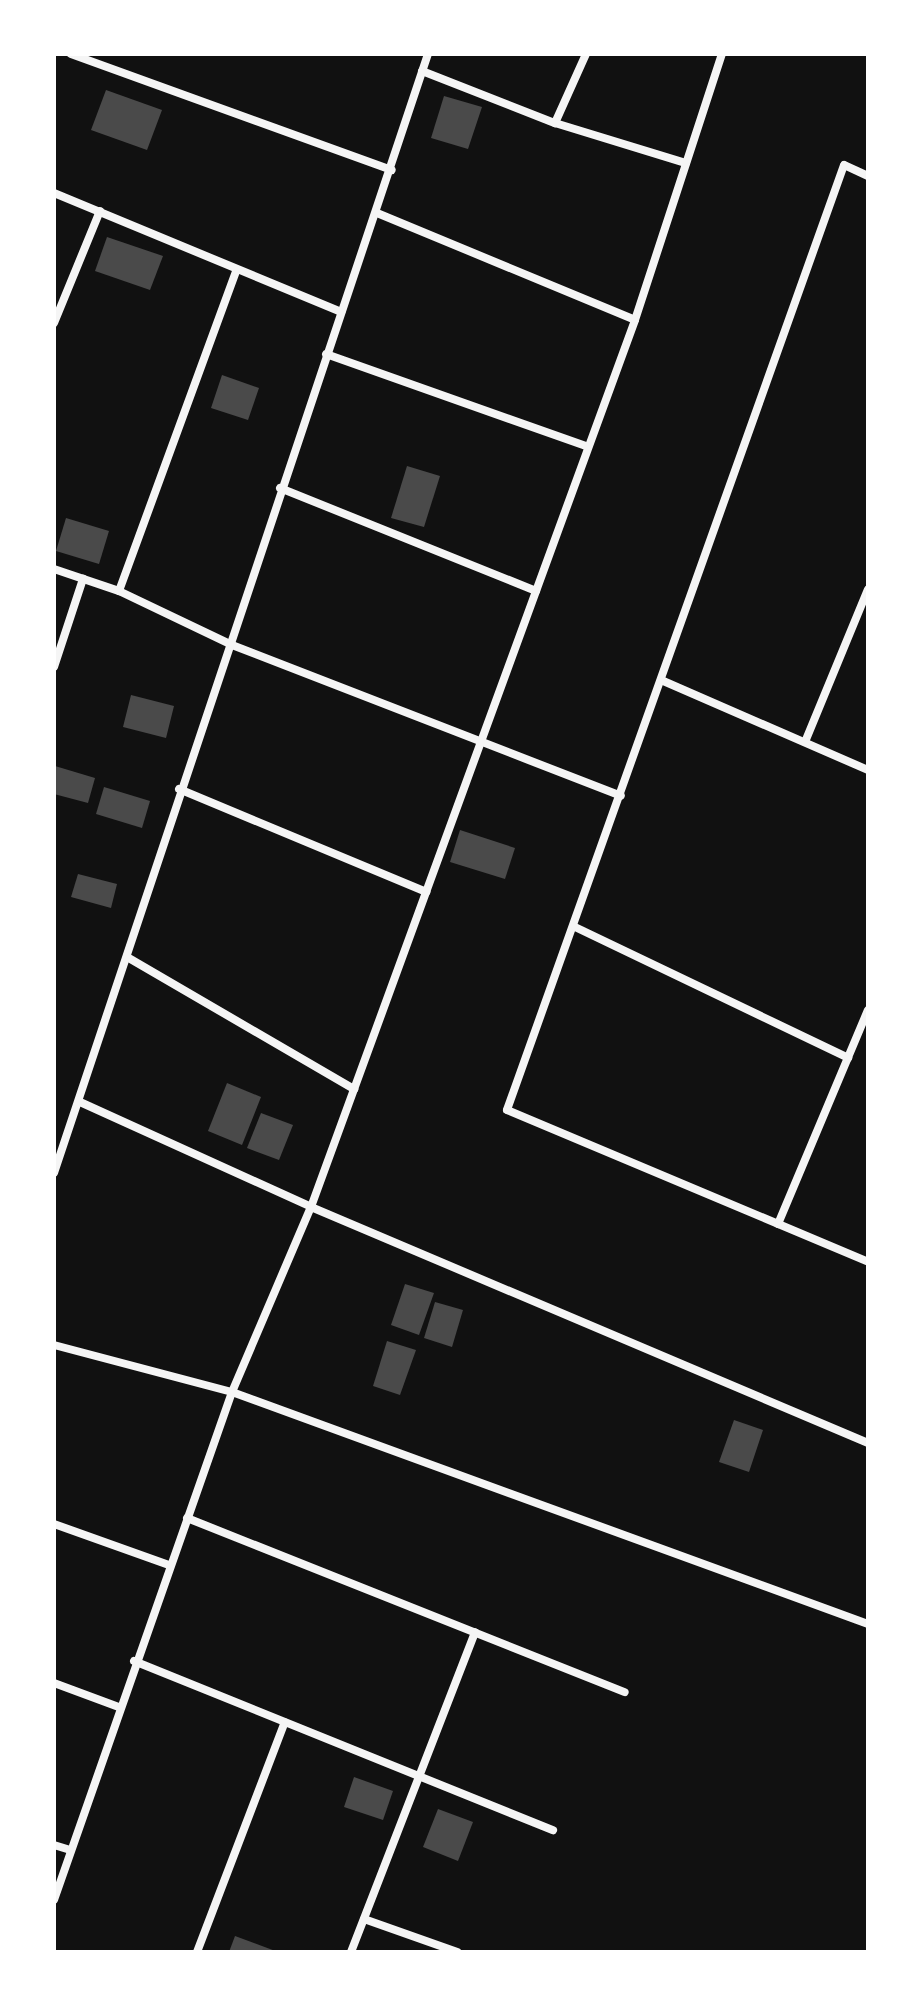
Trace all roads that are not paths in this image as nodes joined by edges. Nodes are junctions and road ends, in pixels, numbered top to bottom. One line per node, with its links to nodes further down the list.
1 (71, 54): 8 (street)
2 (428, 54): 5 (street)
3 (586, 54): 6 (street)
4 (722, 54): 7 (street)
5 (422, 71): 6 (street); 8 (street)
6 (555, 123): 7 (street)
7 (686, 163): 15 (street)
8 (392, 170): 12 (street)
9 (868, 176): 27 (street)
10 (54, 193): 11 (street)
11 (100, 211): 13 (street); 16 (street)
12 (377, 213): 14 (street); 15 (street)
13 (236, 271): 14 (street); 23 (street)
14 (341, 312): 17 (street)
15 (635, 320): 18 (street)
16 (54, 323)
17 (326, 354): 18 (street); 19 (street)
18 (588, 447): 24 (street)
19 (280, 488): 24 (street); 25 (street)
20 (54, 569): 21 (street)
21 (83, 579): 23 (street); 26 (street)
22 (868, 589): 28 (street)
23 (119, 591): 25 (street)
24 (536, 591): 29 (street)
25 (232, 645): 29 (street); 31 (street)
26 (54, 667)
27 (661, 680): 28 (street); 32 (street)
28 (805, 742): 30 (street)
29 (480, 743): 32 (street); 33 (street)
30 (868, 770)
31 (179, 789): 33 (street); 35 (street)
32 (621, 796): 34 (street)
33 (426, 892): 38 (street)
34 (575, 927): 37 (street); 42 (street)
35 (127, 957): 38 (street); 39 (street)
36 (868, 1010): 37 (street)
37 (848, 1058): 42 (street)
38 (354, 1089): 41 (street)
39 (80, 1102): 40 (street); 41 (street)
40 (54, 1173)
41 (311, 1207): 45 (street); 46 (street)
42 (778, 1224): 43 (street)
43 (868, 1262)
44 (54, 1345): 45 (street)
45 (232, 1392): 47 (street); 50 (street)
46 (868, 1443)
47 (187, 1518): 49 (street); 51 (street)
48 (54, 1524): 49 (street)
49 (169, 1565): 52 (street)
50 (868, 1624)
51 (475, 1632): 54 (street); 57 (street)
52 (134, 1661): 55 (street); 56 (street)
53 (54, 1683): 55 (street)
54 (625, 1692)
55 (119, 1707): 60 (street)
56 (285, 1722): 57 (street); 63 (street)
57 (420, 1776): 58 (street); 62 (street)
58 (553, 1830)
59 (54, 1845): 60 (street)
60 (70, 1850): 61 (street)
61 (54, 1900)
62 (364, 1919): 64 (street); 65 (street)
63 (197, 1952)
64 (351, 1952)
65 (457, 1952)

